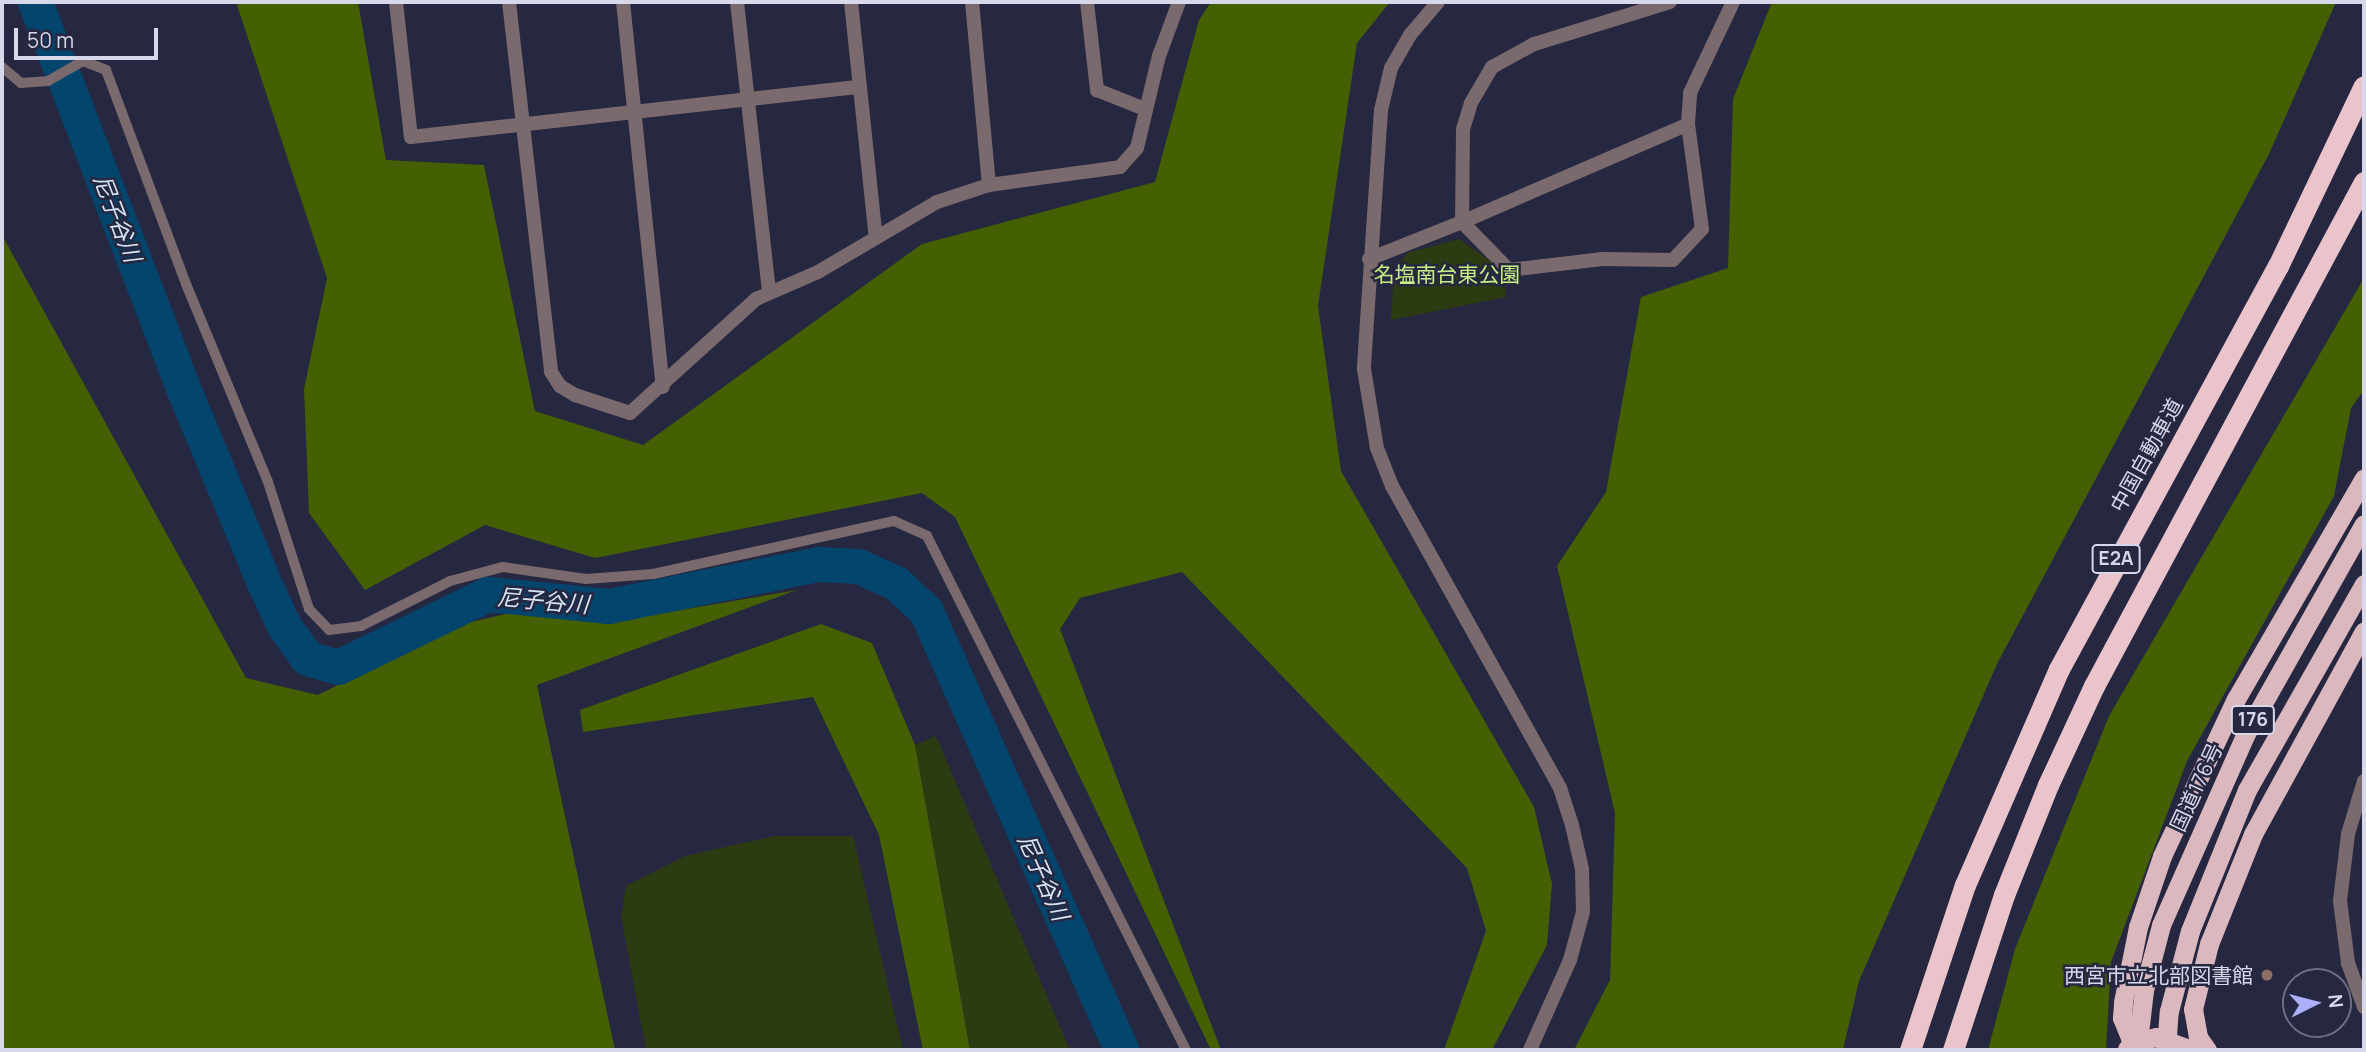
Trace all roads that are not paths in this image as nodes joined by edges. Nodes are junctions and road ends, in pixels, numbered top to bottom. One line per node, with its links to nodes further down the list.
1 (396, 2): 19 (street)
2 (509, 2): 19 (street)
3 (623, 2): 17 (street)
4 (737, 2): 15 (street)
5 (850, 2): 14 (street)
6 (972, 2): 21 (street)
7 (1087, 2): 16 (street)
8 (1179, 2): 16 (street)
9 (1438, 2): 24 (street)
10 (1670, 2): 22 (street)
11 (1734, 2): 18 (street)
12 (2, 67): 34 (lane)
13 (2364, 86): 36 (highway, 中国自動車道 / E2A)
14 (859, 88): 15 (street); 23 (street)
15 (747, 101): 17 (street); 25 (street)
16 (1146, 109): 21 (street)
17 (635, 113): 19 (street); 26 (street)
18 (1688, 124): 22 (street); 22 (street)
19 (522, 125): 26 (street)
20 (2364, 182): 37 (highway, E2A)
21 (989, 186): 23 (street)
22 (1462, 222): 24 (street)
23 (876, 238): 25 (street)
24 (1369, 259): 35 (street)
25 (769, 291): 26 (street)
26 (663, 387)
27 (2364, 478): 33 (highway)
28 (2364, 524): 33 (highway, 国道176号 / 176, bridge)
29 (2364, 584): 38 (highway, 176, bridge)
30 (2364, 631): 40 (highway)
31 (2364, 781): 32 (street)
32 (2364, 1007)
33 (2132, 1049): 39 (highway)
34 (1186, 1050)
35 (1530, 1050)
36 (1910, 1050)
37 (1953, 1050)
38 (2166, 1050)
39 (2190, 1050)
40 (2207, 1050)

